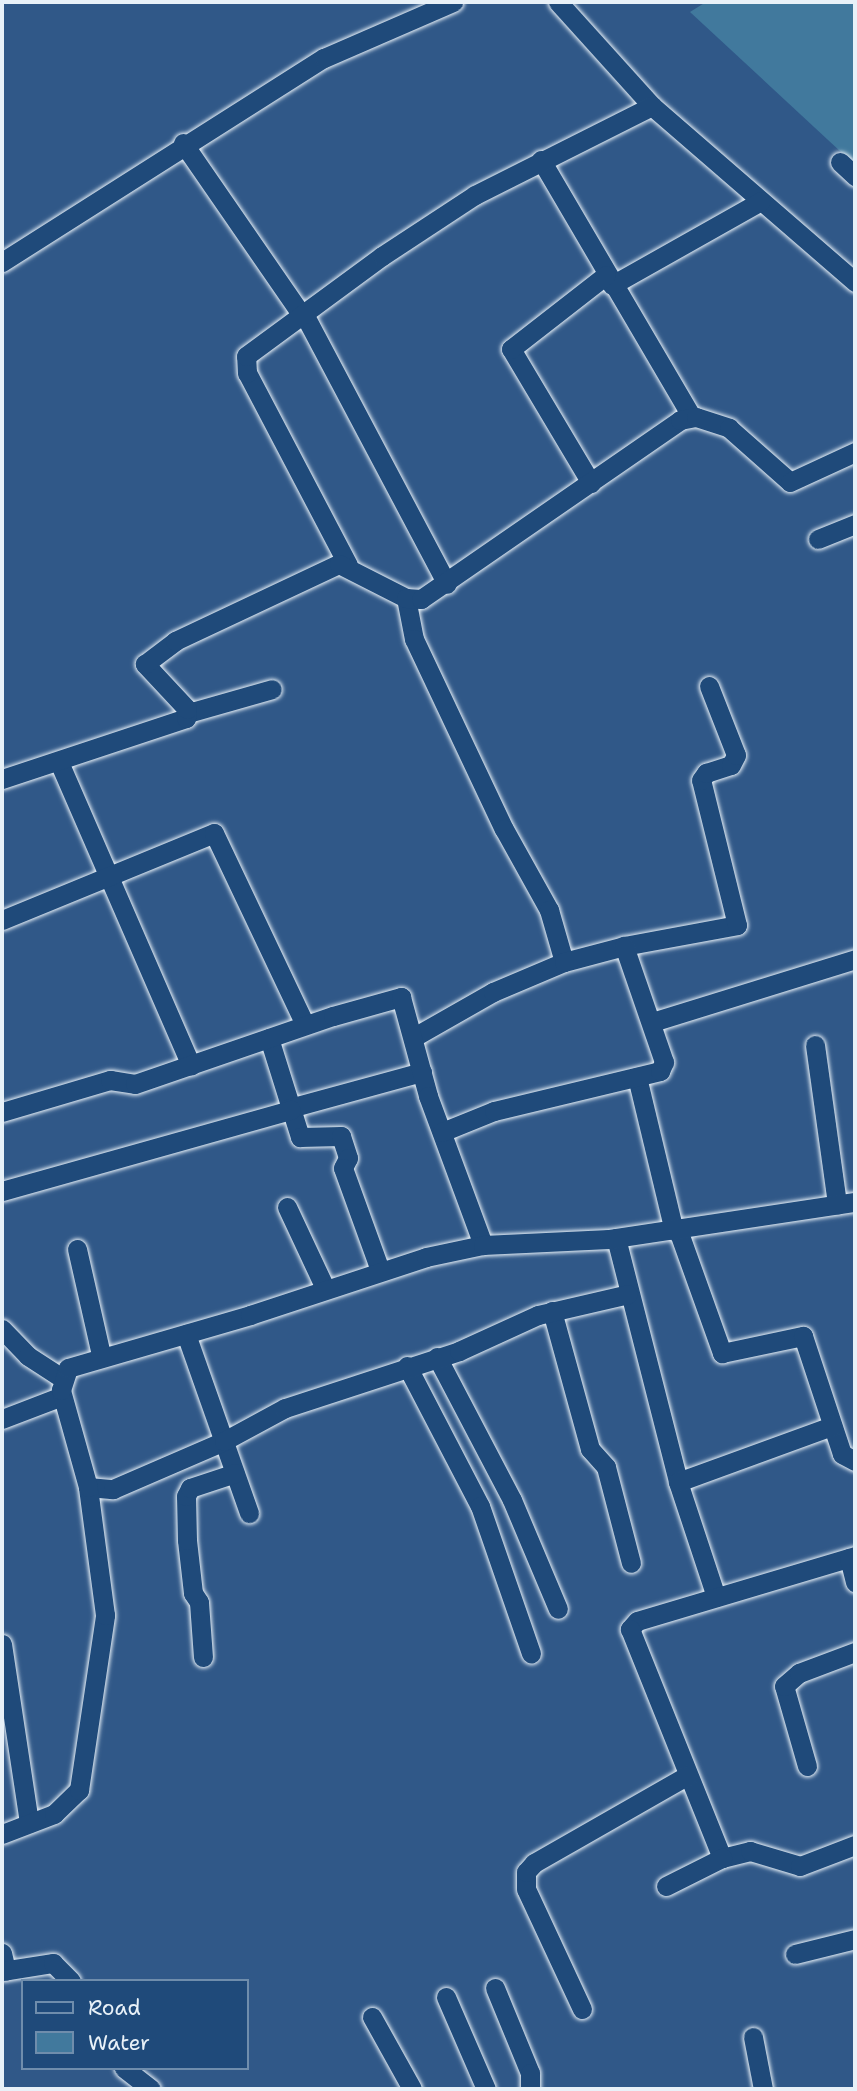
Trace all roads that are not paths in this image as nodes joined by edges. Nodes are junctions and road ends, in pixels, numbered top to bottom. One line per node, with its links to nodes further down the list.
1 (453, 2): 4 (street)
2 (558, 2): 3 (street)
3 (652, 106): 5 (street); 8 (street)
4 (183, 143): 9 (street); 12 (street)
5 (541, 160): 10 (street); 12 (street)
6 (840, 162): 7 (street)
7 (855, 176)
8 (761, 201): 10 (street); 11 (street)
9 (2, 262)
10 (609, 280): 13 (street); 15 (street)
11 (855, 282)
12 (304, 316): 18 (street); 19 (street)
13 (692, 417): 14 (street); 15 (street)
14 (855, 453)
15 (591, 483): 19 (street)
16 (855, 524): 17 (street)
17 (818, 539)
18 (348, 565): 20 (street); 23 (street)
19 (447, 584): 20 (street)
20 (406, 598): 30 (street)
21 (709, 686): 28 (street)
22 (272, 689): 23 (street)
23 (188, 713): 24 (street)
24 (59, 762): 25 (street); 26 (street)
25 (2, 779)
26 (107, 878): 27 (street); 32 (street); 36 (street)
27 (2, 920)
28 (624, 946): 30 (street); 31 (street)
29 (855, 959): 31 (street)
30 (564, 962): 33 (street)
31 (652, 1022): 38 (street)
32 (305, 1025): 33 (street); 34 (street)
33 (414, 1037): 37 (street)
34 (269, 1038): 36 (street); 39 (street)
35 (815, 1045): 43 (street)
36 (191, 1065): 40 (street)
37 (422, 1072): 39 (street); 41 (street)
38 (636, 1077): 41 (street); 45 (street)
39 (291, 1109): 42 (street); 49 (street)
40 (2, 1112)
41 (442, 1132): 47 (street)
42 (2, 1191)
43 (846, 1203): 45 (street)
44 (287, 1206): 50 (street)
45 (676, 1230): 46 (street); 60 (street)
46 (616, 1238): 47 (street); 51 (street)
47 (483, 1245): 49 (street)
48 (78, 1249): 55 (street)
49 (380, 1270): 50 (street)
50 (325, 1289): 54 (street)
51 (628, 1294): 52 (street); 64 (street)
52 (552, 1311): 56 (street); 68 (street)
53 (2, 1329): 58 (street)
54 (186, 1334): 55 (street); 61 (street)
55 (101, 1355): 58 (street)
56 (437, 1357): 57 (street); 71 (street)
57 (407, 1366): 61 (street); 74 (street)
58 (62, 1387): 59 (street); 65 (street)
59 (2, 1419)
60 (832, 1426): 62 (street); 64 (street)
61 (224, 1441): 63 (street); 65 (street)
62 (855, 1461)
63 (235, 1472): 66 (street); 75 (street)
64 (678, 1482): 70 (street)
65 (88, 1487): 78 (street)
66 (249, 1513)
67 (852, 1557): 69 (street); 70 (street)
68 (631, 1563)
69 (855, 1582)
70 (716, 1597): 77 (street)
71 (558, 1609)
72 (2, 1644): 78 (street)
73 (855, 1652): 76 (street)
74 (531, 1653)
75 (203, 1657)
76 (807, 1766)
77 (688, 1775): 81 (street); 89 (street)
78 (29, 1823): 79 (street)
79 (2, 1834)
80 (855, 1845): 81 (street)
81 (722, 1858): 82 (street)
82 (666, 1886)
83 (855, 1939): 84 (street)
84 (795, 1954)
85 (3, 1965): 86 (street)
86 (69, 1979)
87 (495, 1988): 96 (street)
88 (446, 1997): 95 (street)
89 (582, 2009)
90 (372, 2017): 94 (street)
91 (753, 2037): 97 (street)
92 (127, 2070): 93 (street)
93 (151, 2089)
94 (412, 2089)
95 (486, 2089)
96 (530, 2089)
97 (763, 2089)

